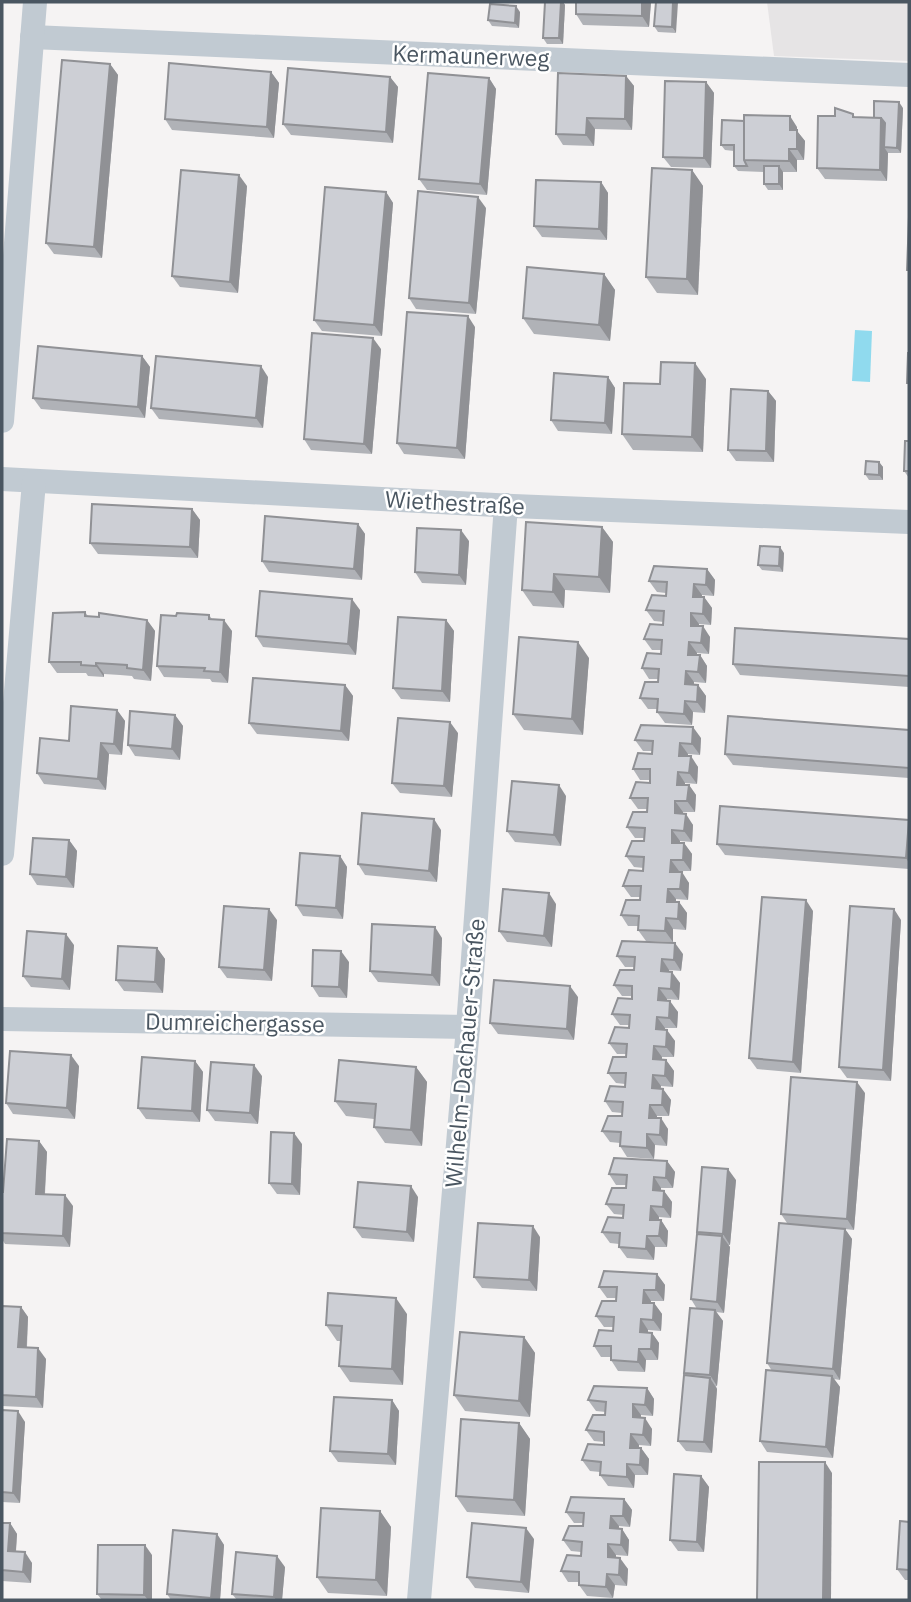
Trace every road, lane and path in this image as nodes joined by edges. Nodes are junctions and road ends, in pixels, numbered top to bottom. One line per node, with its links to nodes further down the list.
1 (35, 2): 2 (street)
2 (32, 37): 3 (street, Kermaunerweg); 4 (street)
3 (909, 75)
4 (2, 421)
5 (2, 479): 6 (street, Wiethestraße)
6 (34, 482): 7 (street, Wiethestraße); 9 (street)
7 (506, 505): 8 (street, Wiethestraße); 11 (street, Wilhelm-Dachauer-Straße)
8 (909, 522)
9 (2, 854)
10 (2, 1019): 11 (street, Dumreichergasse)
11 (468, 1027): 12 (street, Wilhelm-Dachauer-Straße)
12 (419, 1600)

